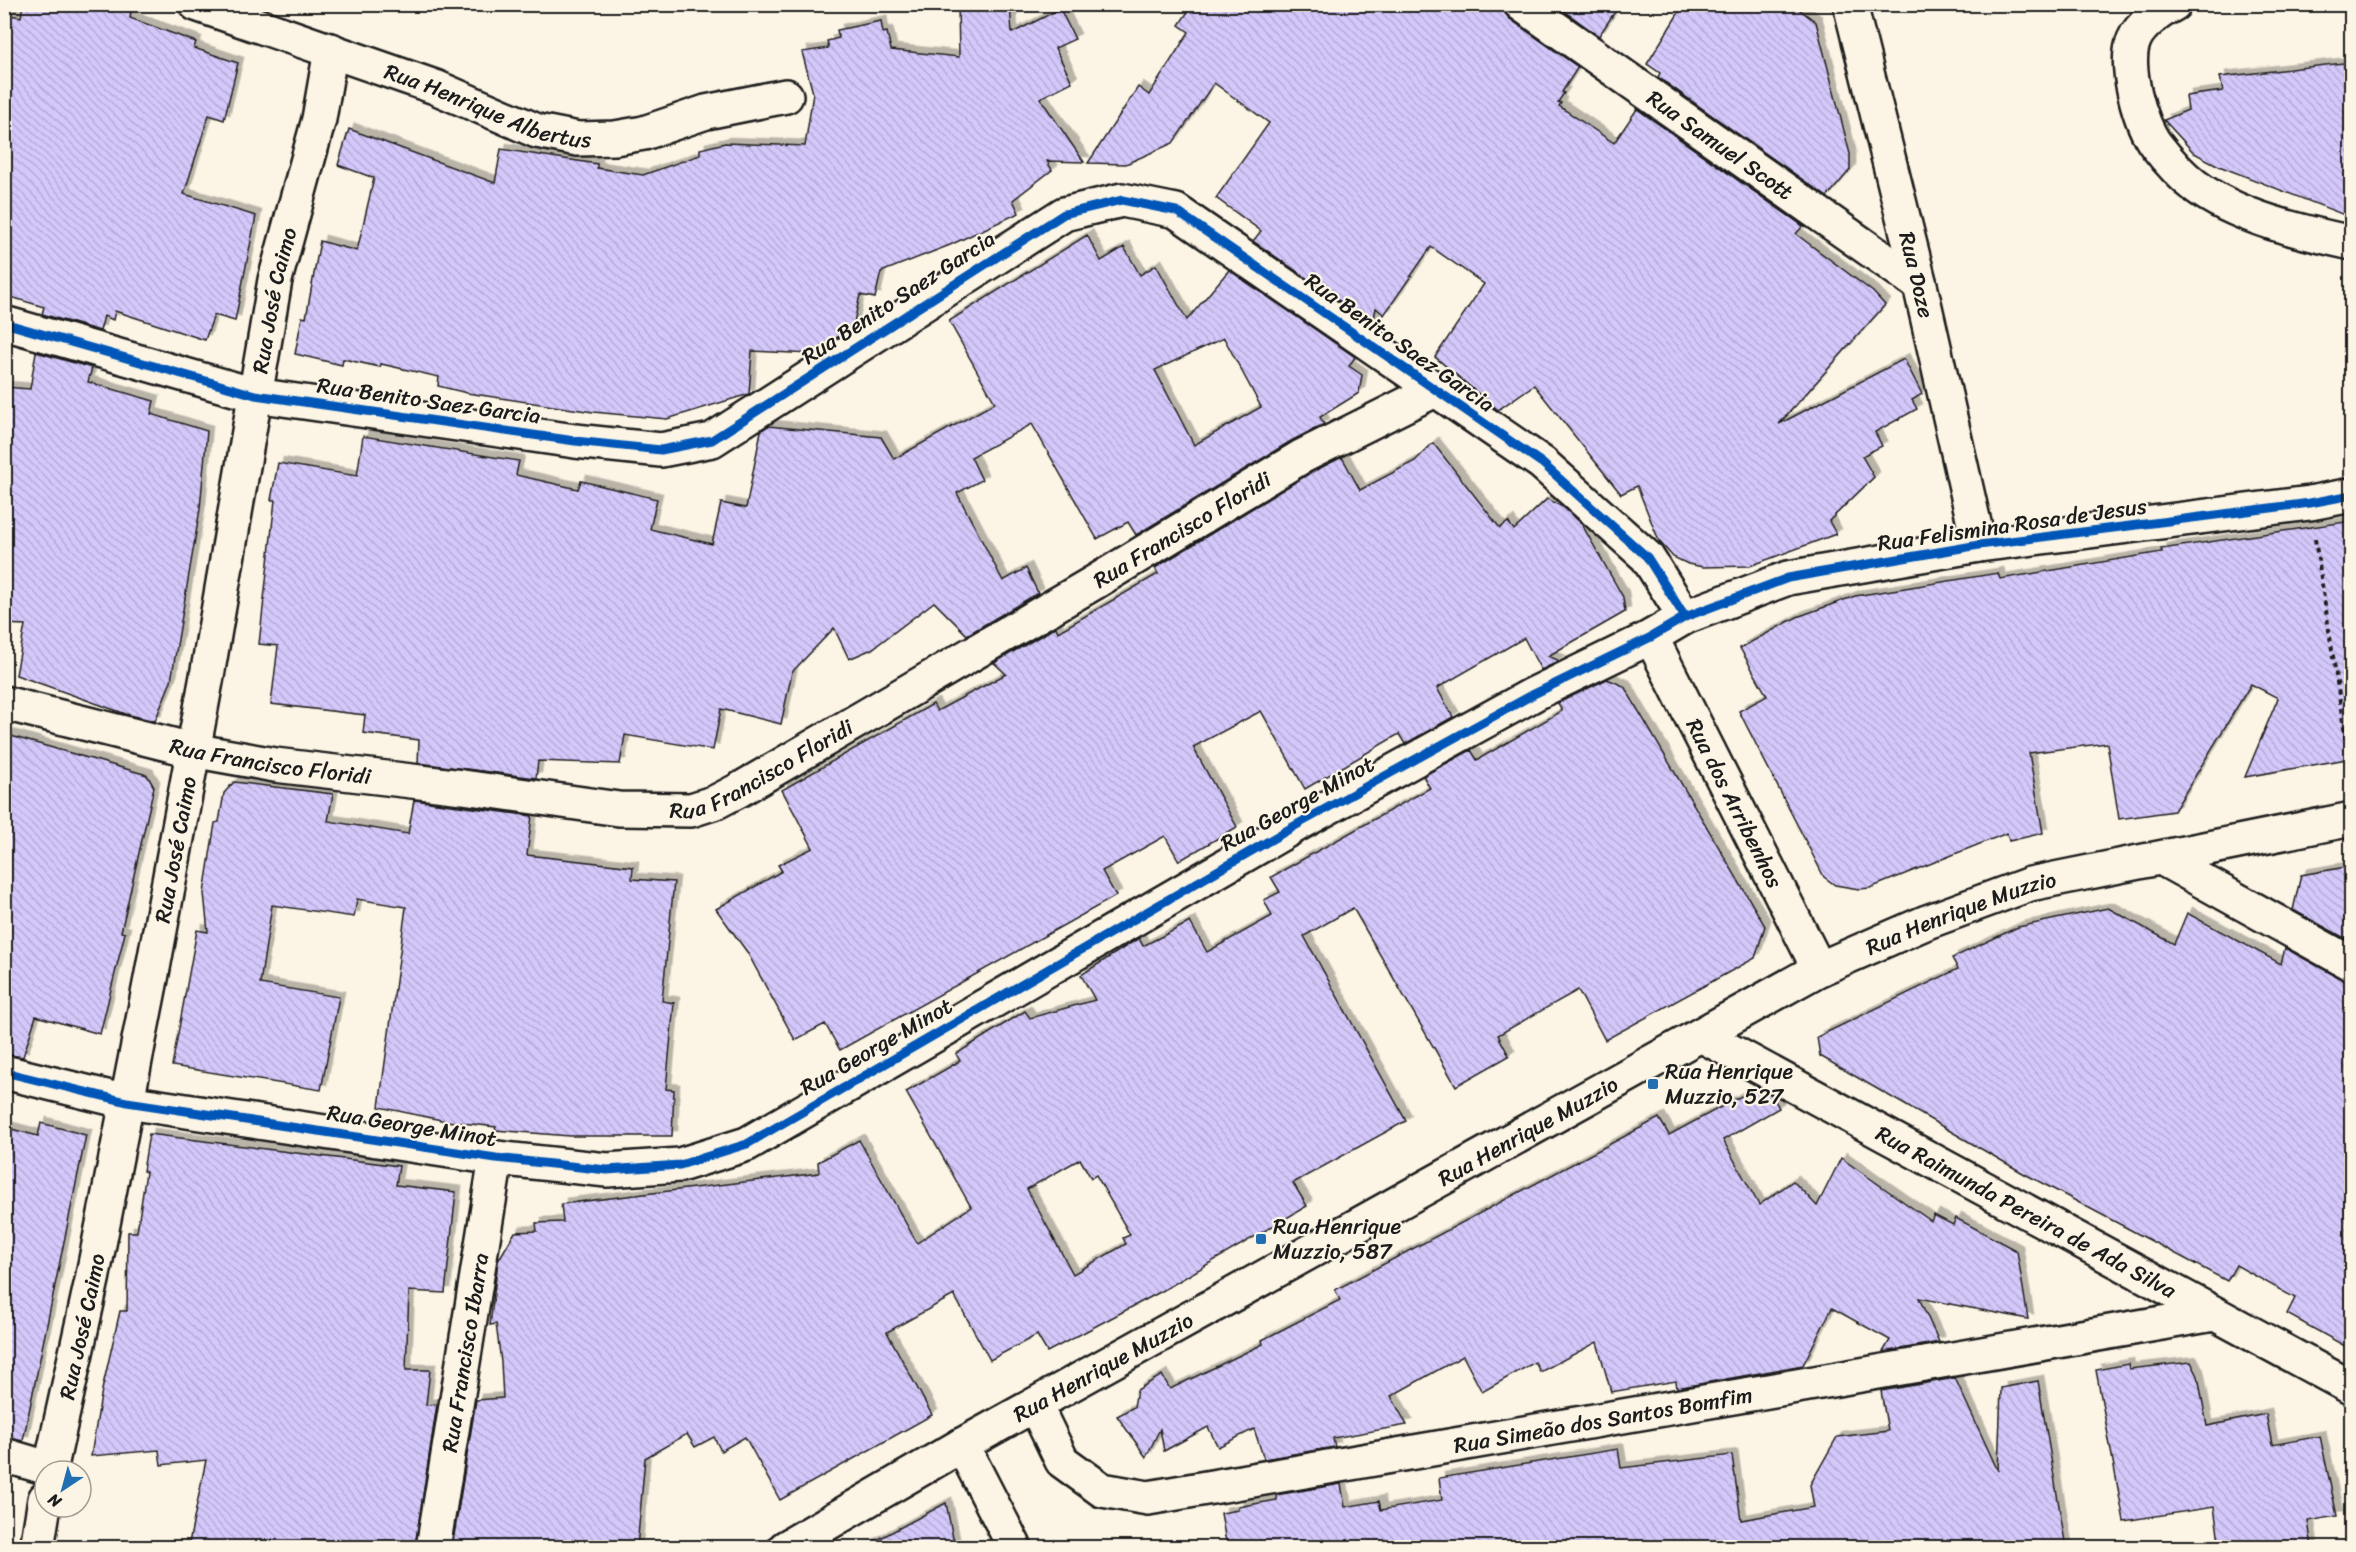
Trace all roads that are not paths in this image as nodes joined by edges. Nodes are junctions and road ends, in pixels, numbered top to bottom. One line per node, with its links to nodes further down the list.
1 (196, 4): 5 (street, Rua Henrique Albertus)
2 (1521, 4): 8 (street, Rua Samuel Scott)
3 (1850, 4): 8 (street, Rua Doze)
4 (2174, 4): 7 (street)
5 (331, 50): 6 (street, Rua Henrique Albertus); 11 (street, Rua José Caimo)
6 (786, 96)
7 (2352, 243)
8 (1920, 285): 13 (street, Rua Doze)
9 (4, 323): 11 (street, Rua Benito Saez Garcia)
10 (1435, 390): 11 (street, Rua Benito Saez Garcia); 14 (street, Rua Benito Saez Garcia); 17 (street, Rua Francisco Floridi)
11 (255, 395): 17 (street, Rua José Caimo)
12 (2352, 495): 13 (street, Rua Felismina Rosa de Jesus)
13 (1979, 545): 14 (street, Rua Felismina Rosa de Jesus)
14 (1685, 617): 15 (street, Rua George Minot)
15 (1651, 637): 21 (street, Rua dos Arribenhos); 25 (street, Rua George Minot)
16 (4, 703): 17 (street, Rua Francisco Floridi)
17 (192, 750): 24 (street, Rua José Caimo)
18 (2352, 819): 19 (street, Rua Henrique Muzzio)
19 (2163, 859): 20 (street); 21 (street, Rua Henrique Muzzio)
20 (2352, 964)
21 (1819, 969): 22 (street, Rua Henrique Muzzio)
22 (1701, 1035): 26 (street, Rua Raimunda Pereira de Ada Silva); 28 (street, Rua Henrique Muzzio)
23 (4, 1072): 24 (street, Rua George Minot)
24 (127, 1102): 25 (street, Rua George Minot); 31 (street, Rua José Caimo)
25 (496, 1158): 35 (street, Rua Francisco Ibarra)
26 (2214, 1314): 27 (street, Rua Raimunda Pereira de Ada Silva); 28 (street, Rua Simeão dos Santos Bomfim)
27 (2352, 1388)
28 (1035, 1405): 29 (street, Rua Henrique Muzzio)
29 (962, 1446): 36 (street, Rua Henrique Muzzio); 37 (street)
30 (4, 1455): 32 (street)
31 (53, 1459)
32 (33, 1471)
33 (42, 1519): 34 (street, Rua José Caimo)
34 (37, 1548)
35 (433, 1548)
36 (784, 1548)
37 (1015, 1548)

